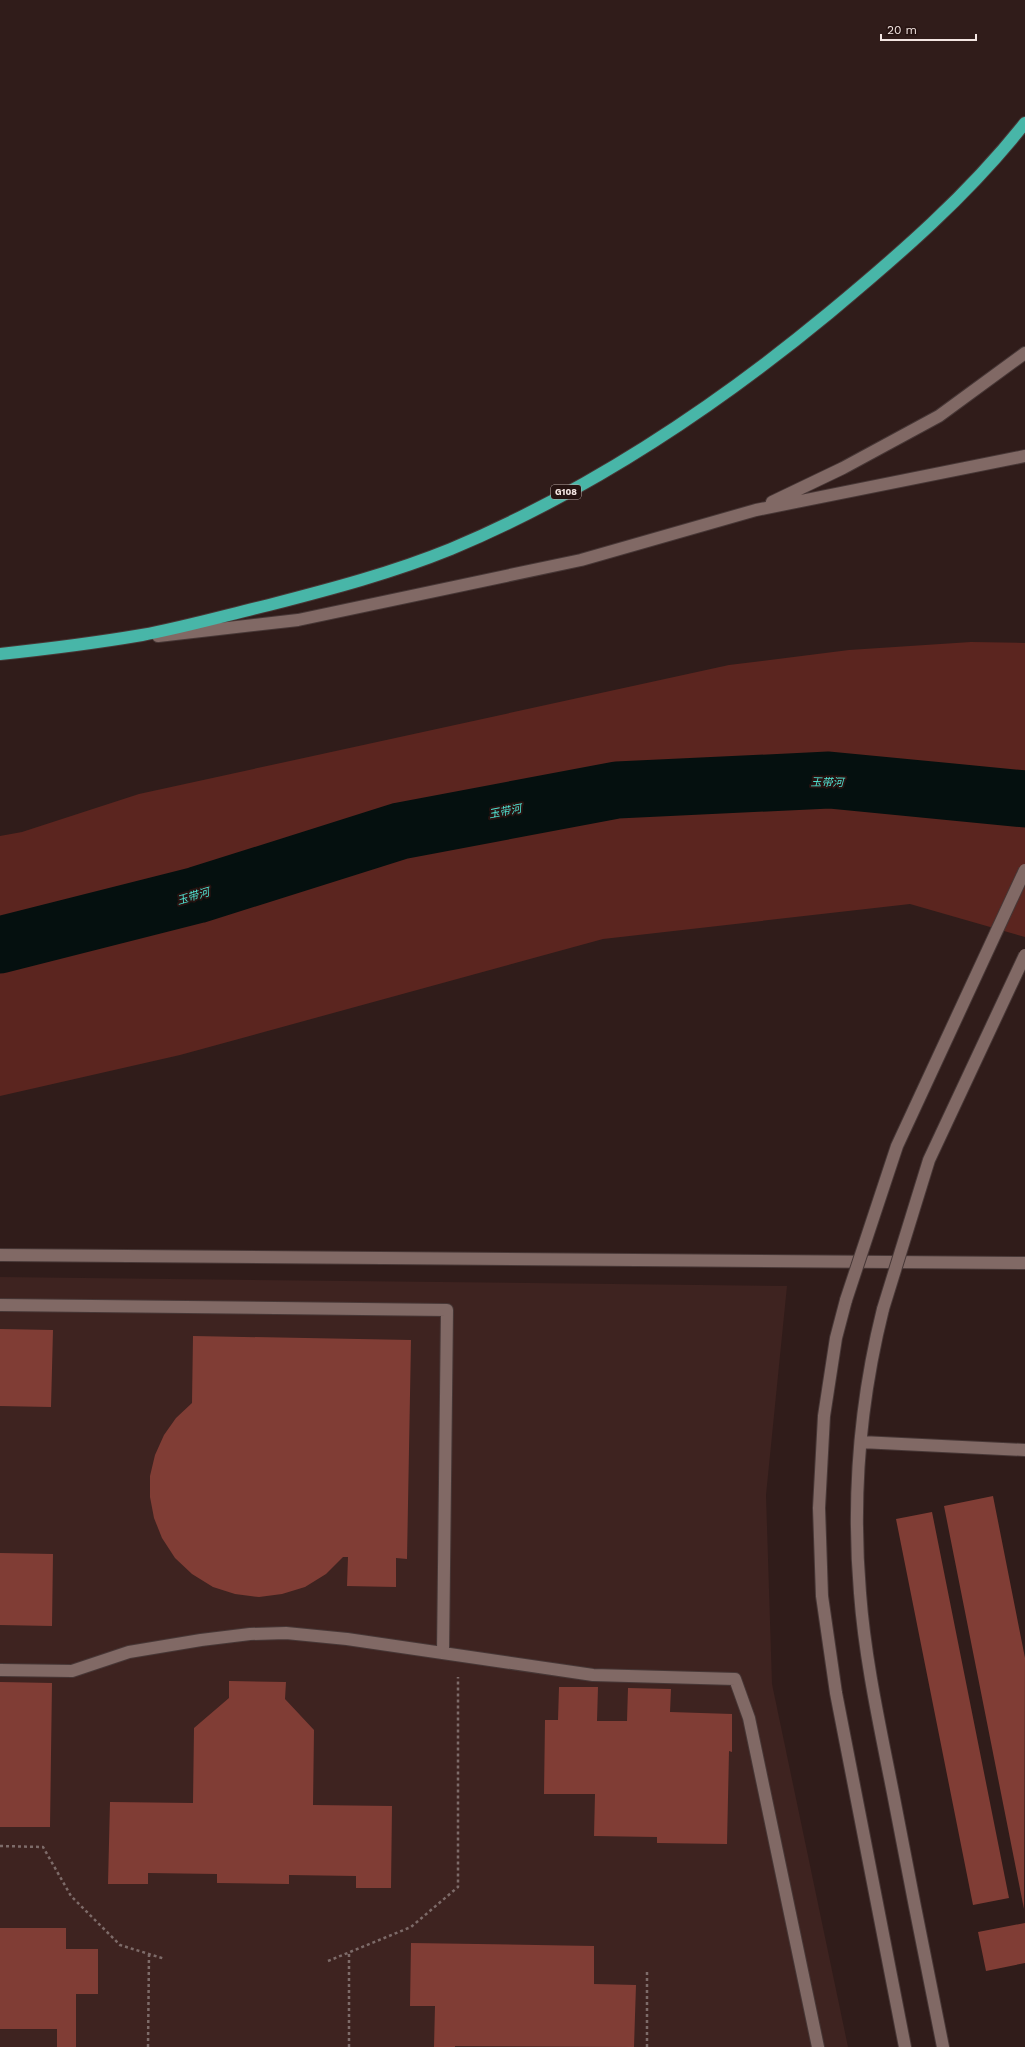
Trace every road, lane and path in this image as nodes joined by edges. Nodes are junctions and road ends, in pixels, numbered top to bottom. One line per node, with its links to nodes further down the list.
1 (1025, 123): 5 (highway, G108)
2 (1025, 353): 4 (street)
3 (1025, 456): 4 (street)
4 (756, 510): 5 (street)
5 (65, 647): 6 (highway, G108)
6 (0, 654)
7 (1025, 870): 27 (street, bridge)
8 (1025, 955): 12 (street, bridge)
9 (0, 1254): 10 (street)
10 (1025, 1263)
11 (0, 1305): 14 (street)
12 (860, 1442): 13 (street); 28 (street)
13 (1025, 1450)
14 (443, 1653): 15 (street); 16 (street)
15 (458, 1656): 18 (path); 26 (street)
16 (0, 1670)
17 (0, 1846): 19 (path)
18 (349, 1952): 21 (path); 24 (path)
19 (149, 1953): 20 (path); 23 (path)
20 (165, 1959)
21 (328, 1961)
22 (647, 1970): 25 (path)
23 (148, 2047)
24 (349, 2047)
25 (647, 2047)
26 (818, 2047)
27 (905, 2047)
28 (943, 2047)

